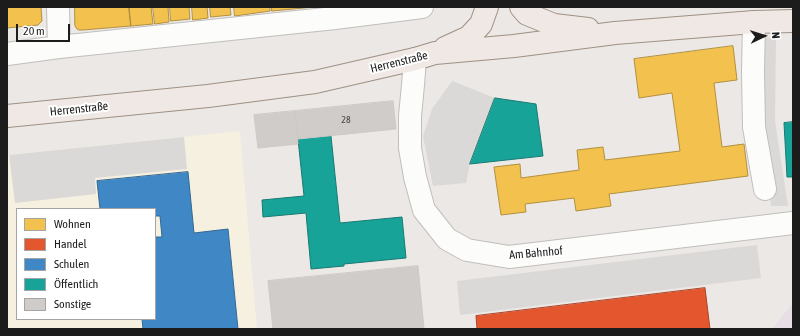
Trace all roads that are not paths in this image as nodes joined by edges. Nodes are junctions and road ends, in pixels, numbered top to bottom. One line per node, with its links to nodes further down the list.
1 (58, 7): 9 (street)
2 (422, 7): 5 (street)
3 (487, 7): 11 (main road)
4 (521, 7): 8 (main road)
5 (335, 13): 9 (street)
6 (793, 21): 7 (main road, Herrenstraße)
7 (754, 22): 8 (main road, Herrenstraße); 13 (street)
8 (615, 33): 11 (main road, Herrenstraße)
9 (59, 47): 10 (street)
10 (7, 54)
11 (425, 56): 12 (main road, Herrenstraße); 14 (street, Am Bahnhof)
12 (7, 116)
13 (765, 189)
14 (793, 223)

